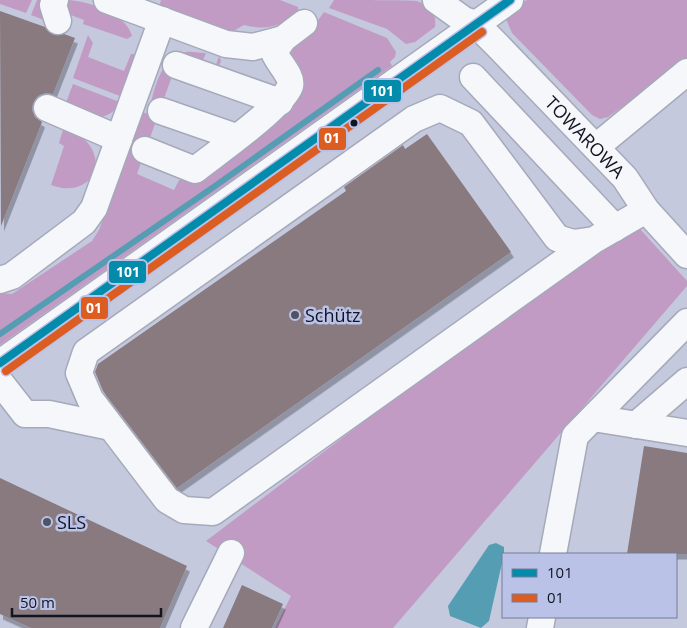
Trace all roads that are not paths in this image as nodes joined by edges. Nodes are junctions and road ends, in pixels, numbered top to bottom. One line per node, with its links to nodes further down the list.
1 (107, 0): 4 (street)
2 (436, 0): 6 (street, TOWAROWA)
3 (510, 0): 6 (street)
4 (162, 20): 7 (street); 15 (street)
5 (304, 23): 7 (street)
6 (476, 24): 16 (street, TOWAROWA); 23 (street)
7 (282, 39): 11 (street)
8 (176, 65): 11 (street)
9 (687, 72): 16 (street)
10 (472, 78): 19 (street)
11 (280, 102): 14 (street)
12 (47, 108): 15 (street)
13 (161, 111): 14 (street)
14 (236, 137): 17 (street)
15 (119, 139): 21 (street)
16 (596, 148): 18 (street, TOWAROWA)
17 (146, 150)
18 (646, 210): 19 (street); 20 (street, TOWAROWA)
19 (604, 234): 28 (street); 28 (street)
20 (687, 255)
21 (0, 280)
22 (687, 322): 26 (street)
23 (0, 363)
24 (687, 381): 27 (street)
25 (0, 382): 28 (street)
26 (593, 418): 27 (street); 31 (street)
27 (636, 425): 29 (street)
28 (111, 427)
29 (687, 434)
30 (231, 553): 32 (street)
31 (553, 553)
32 (194, 628)

